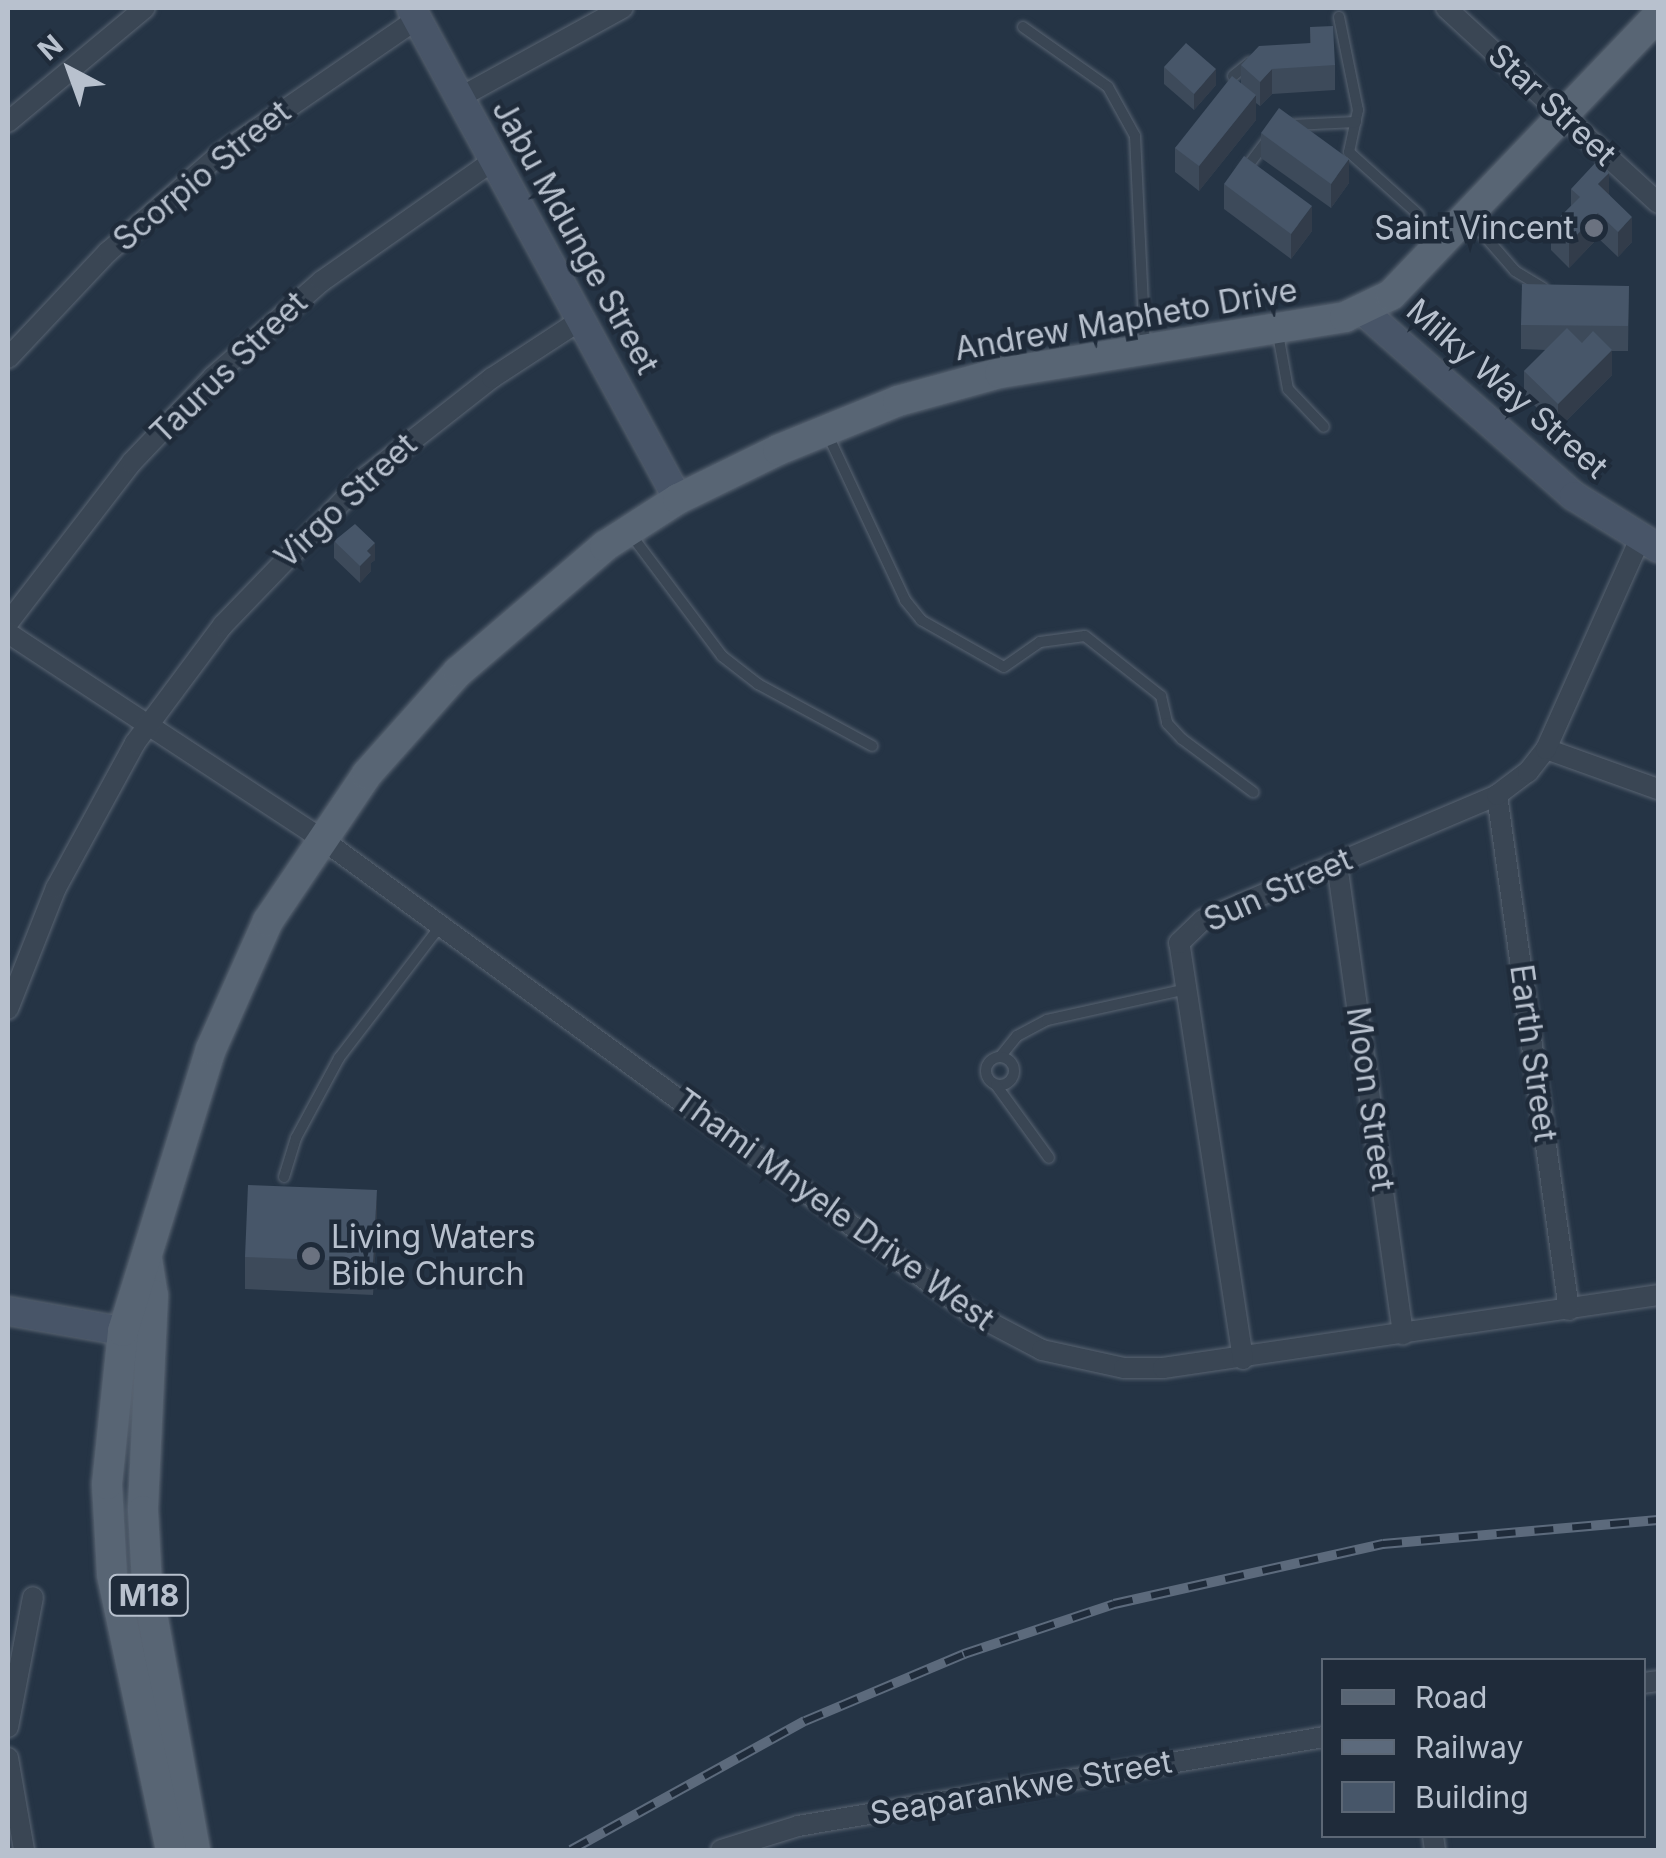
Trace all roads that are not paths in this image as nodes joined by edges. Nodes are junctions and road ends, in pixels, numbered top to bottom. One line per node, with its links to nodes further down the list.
1 (145, 8): 14 (street)
2 (1347, 8): 7 (lane)
3 (1446, 8): 13 (street, Star Street)
4 (614, 10): 12 (street)
5 (414, 13): 12 (street, Jabu Mdunge Street); 26 (street, Scorpio Street)
6 (1658, 16): 13 (main road, Andrew Mapheto Drive)
7 (1339, 17): 9 (lane); 15 (lane)
8 (1023, 27): 25 (lane)
9 (1326, 33)
10 (1262, 56): 11 (lane)
11 (1234, 76)
12 (459, 98): 16 (street, Jabu Mdunge Street)
13 (1565, 116): 18 (street, Star Street); 20 (main road, Andrew Mapheto Drive)
14 (8, 122)
15 (1356, 122): 17 (lane); 19 (lane)
16 (494, 160): 23 (street, Jabu Mdunge Street); 32 (street, Taurus Street)
17 (1240, 177)
18 (1658, 203)
19 (1419, 215)
20 (1468, 218): 21 (lane); 22 (main road, Andrew Mapheto Drive)
21 (1551, 291)
22 (1362, 310): 24 (main road, Andrew Mapheto Drive); 31 (street, Milky Way Street)
23 (582, 319): 29 (street, Jabu Mdunge Street); 34 (street, Virgo Street)
24 (1278, 328): 25 (main road, Andrew Mapheto Drive); 27 (lane)
25 (1145, 346): 28 (main road, Andrew Mapheto Drive)
26 (8, 358)
27 (1324, 427)
28 (826, 430): 29 (main road, Andrew Mapheto Drive); 38 (lane)
29 (678, 499): 30 (main road, Andrew Mapheto Drive)
30 (628, 531): 35 (lane); 40 (main road, Andrew Mapheto Drive)
31 (1649, 544): 36 (street, Sun Street)
32 (8, 623)
33 (8, 633): 34 (street, Thami Mnyele Drive West)
34 (148, 724): 40 (street, Thami Mnyele Drive West); 44 (street, Virgo Street)
35 (872, 746)
36 (1546, 749): 37 (street); 39 (street, Sun Street)
37 (1658, 788)
38 (1253, 792)
39 (1497, 795): 41 (street, Sun Street); 50 (street, Earth Street)
40 (319, 837): 42 (street, Thami Mnyele Drive West); 52 (main road, Andrew Mapheto Drive)
41 (1337, 864): 43 (street, Sun Street); 53 (street, Moon Street)
42 (441, 925): 48 (lane); 54 (street, Thami Mnyele Drive West)
43 (1182, 990): 45 (lane); 54 (street, Sun Street)
44 (8, 1009)
45 (1000, 1057): 46 (lane); 46 (lane)
46 (996, 1084): 47 (lane)
47 (1048, 1158)
48 (284, 1177)
49 (1658, 1295): 50 (street, Thami Mnyele Drive West)
50 (1569, 1310): 53 (street, Thami Mnyele Drive West)
51 (8, 1311): 52 (street)
52 (136, 1334): 60 (main road, Andrew Mapheto Drive / M18); 61 (main road, Andrew Mapheto Drive / M18)
53 (1403, 1334): 54 (street, Thami Mnyele Drive West)
54 (1243, 1359)
55 (33, 1597): 56 (street)
56 (8, 1728)
57 (1321, 1738): 62 (street, Seaparankwe Street)
58 (8, 1758): 59 (street)
59 (24, 1850)
60 (171, 1850)
61 (195, 1850)
62 (721, 1850)

